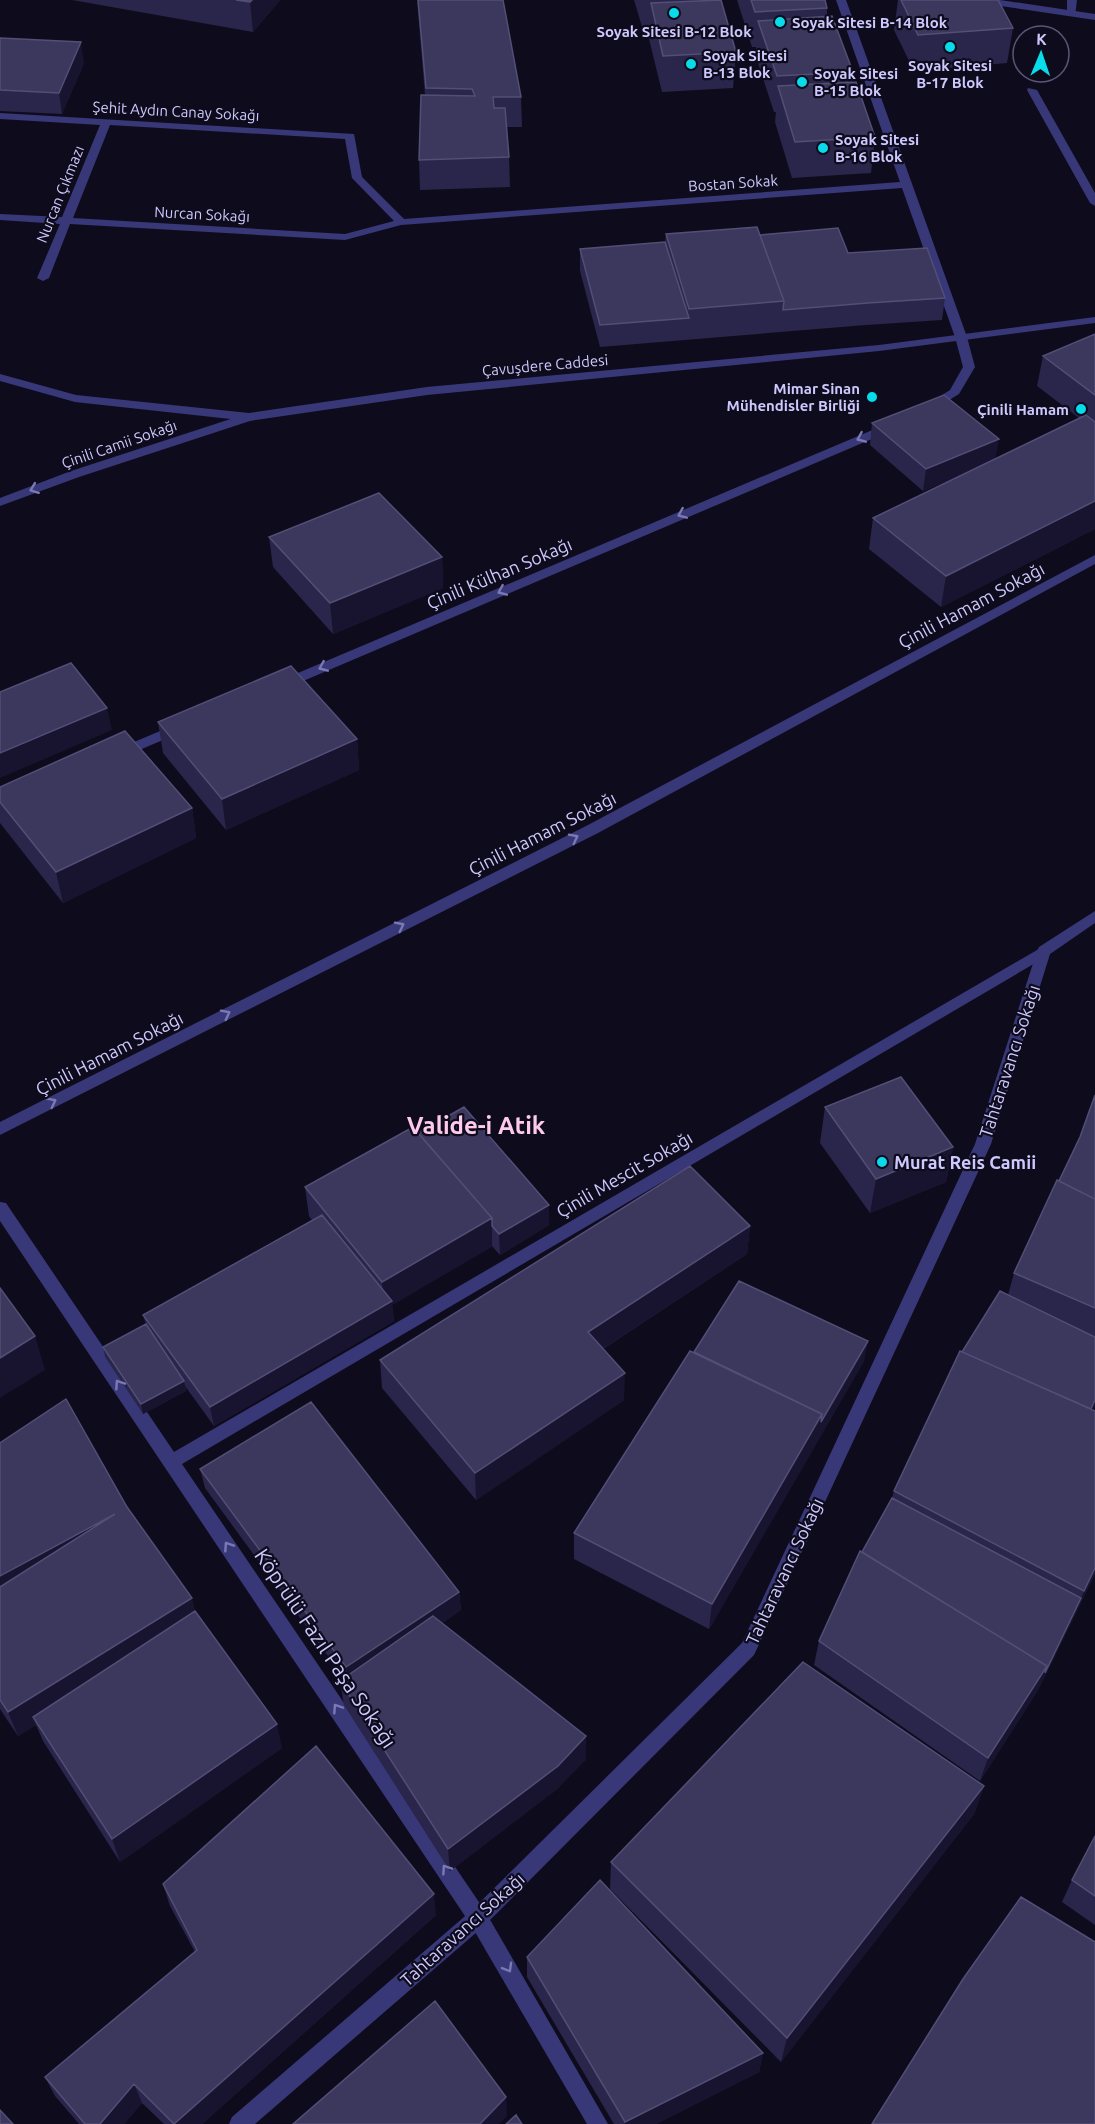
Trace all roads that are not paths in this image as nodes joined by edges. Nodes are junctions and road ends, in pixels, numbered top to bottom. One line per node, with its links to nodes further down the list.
1 (841, 0): 9 (street)
2 (980, 0): 4 (street)
3 (1071, 0): 4 (street)
4 (1072, 14): 5 (street)
5 (1095, 17)
6 (1032, 90): 10 (street)
7 (0, 116): 8 (street, Şehit Aydın Canay Sokağı)
8 (106, 122): 12 (street, Nurcan Çıkmazı); 13 (street, Şehit Aydın Canay Sokağı)
9 (906, 185): 13 (street, Bostan Sokak); 16 (street)
10 (1095, 203)
11 (0, 217): 12 (street, Nurcan Sokağı)
12 (66, 221): 13 (street, Nurcan Sokağı); 14 (street, Nurcan Çıkmazı)
13 (401, 222)
14 (43, 278)
15 (1095, 320): 16 (street, Çavuşdere Caddesi)
16 (961, 338): 18 (street, Çavuşdere Caddesi); 21 (street, Çinili Külhan Sokağı, one-way to 21)
17 (0, 377): 18 (street, Çavuşdere Caddesi)
18 (249, 417): 19 (street, Çinili Camii Sokağı, one-way to 19)
19 (0, 502)
20 (1095, 559): 26 (street, Çinili Hamam Sokağı, one-way to 20)
21 (276, 687)
22 (188, 724): 23 (street)
23 (110, 757)
24 (1095, 916): 25 (street, Çinili Mescit Sokağı)
25 (1044, 951): 28 (street, Çinili Mescit Sokağı); 29 (street, Tahtaravancı Sokağı)
26 (0, 1129)
27 (0, 1208): 28 (street, Köprülü Fazıl Paşa Sokağı, one-way to 27)
28 (171, 1462): 29 (street, Köprülü Fazıl Paşa Sokağı, one-way to 28)
29 (478, 1918): 30 (street, Tahtaravancı Sokağı); 31 (street, Köprülü Fazıl Paşa Sokağı, one-way to 31)
30 (239, 2124)
31 (598, 2124)

